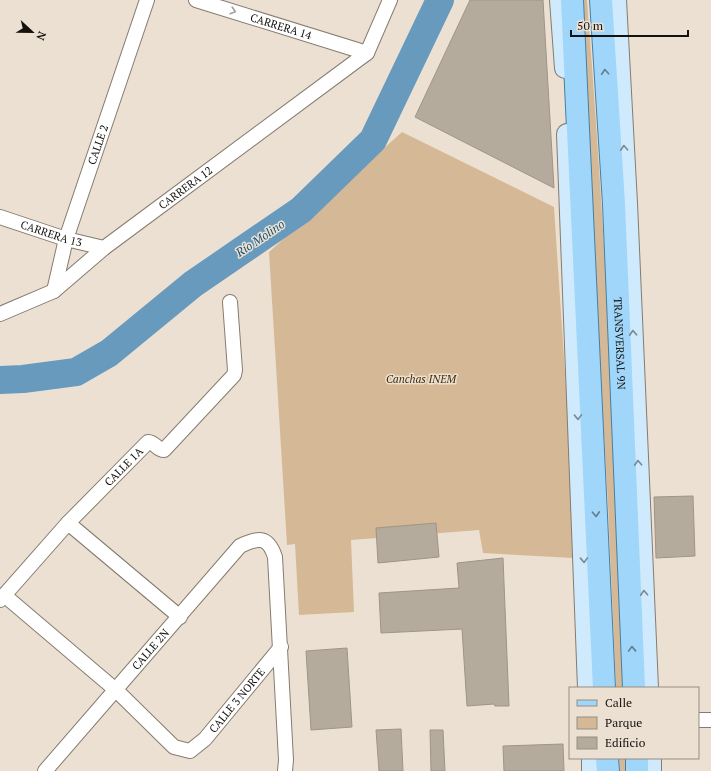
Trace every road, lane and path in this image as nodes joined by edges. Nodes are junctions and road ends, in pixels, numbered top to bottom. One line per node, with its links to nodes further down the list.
1 (147, 0): 12 (street, CALLE 2)
2 (196, 0): 8 (street, CARRERA 14, one-way to 8)
3 (390, 0): 8 (street)
4 (560, 0): 10 (main road)
5 (572, 0): 9 (main road)
6 (601, 0): 23 (main road, TRANSVERSAL 9N, one-way to 6)
7 (616, 0): 24 (main road, one-way to 7)
8 (367, 53): 13 (street, CARRERA 12)
9 (574, 53): 10 (main road); 22 (main road, one-way to 22)
10 (566, 81): 21 (main road, one-way to 21)
11 (0, 217): 12 (street, CARRERA 13)
12 (66, 239): 13 (street, CARRERA 13); 14 (street, CALLE 2)
13 (104, 248): 14 (street, CARRERA 12)
14 (54, 291): 16 (street, CARRERA 12)
15 (230, 302): 17 (street, CALLE 1A)
16 (0, 314)
17 (68, 523): 18 (street, CALLE 1A); 19 (street)
18 (2, 598): 25 (street)
19 (180, 617): 20 (street, CALLE 2N); 25 (street, CALLE 2N)
20 (281, 647): 25 (street, CALLE 3 NORTE); 33 (street)
21 (588, 687)
22 (604, 687)
23 (634, 687)
24 (648, 687)
25 (117, 691): 32 (street, CALLE 2N)
26 (699, 720): 27 (street)
27 (711, 720)
28 (592, 759): 34 (main road)
29 (607, 759): 35 (main road)
30 (637, 759): 36 (main road)
31 (651, 759): 37 (main road)
32 (45, 771)
33 (285, 771)
34 (592, 771)
35 (608, 771)
36 (637, 771)
37 (651, 771)

